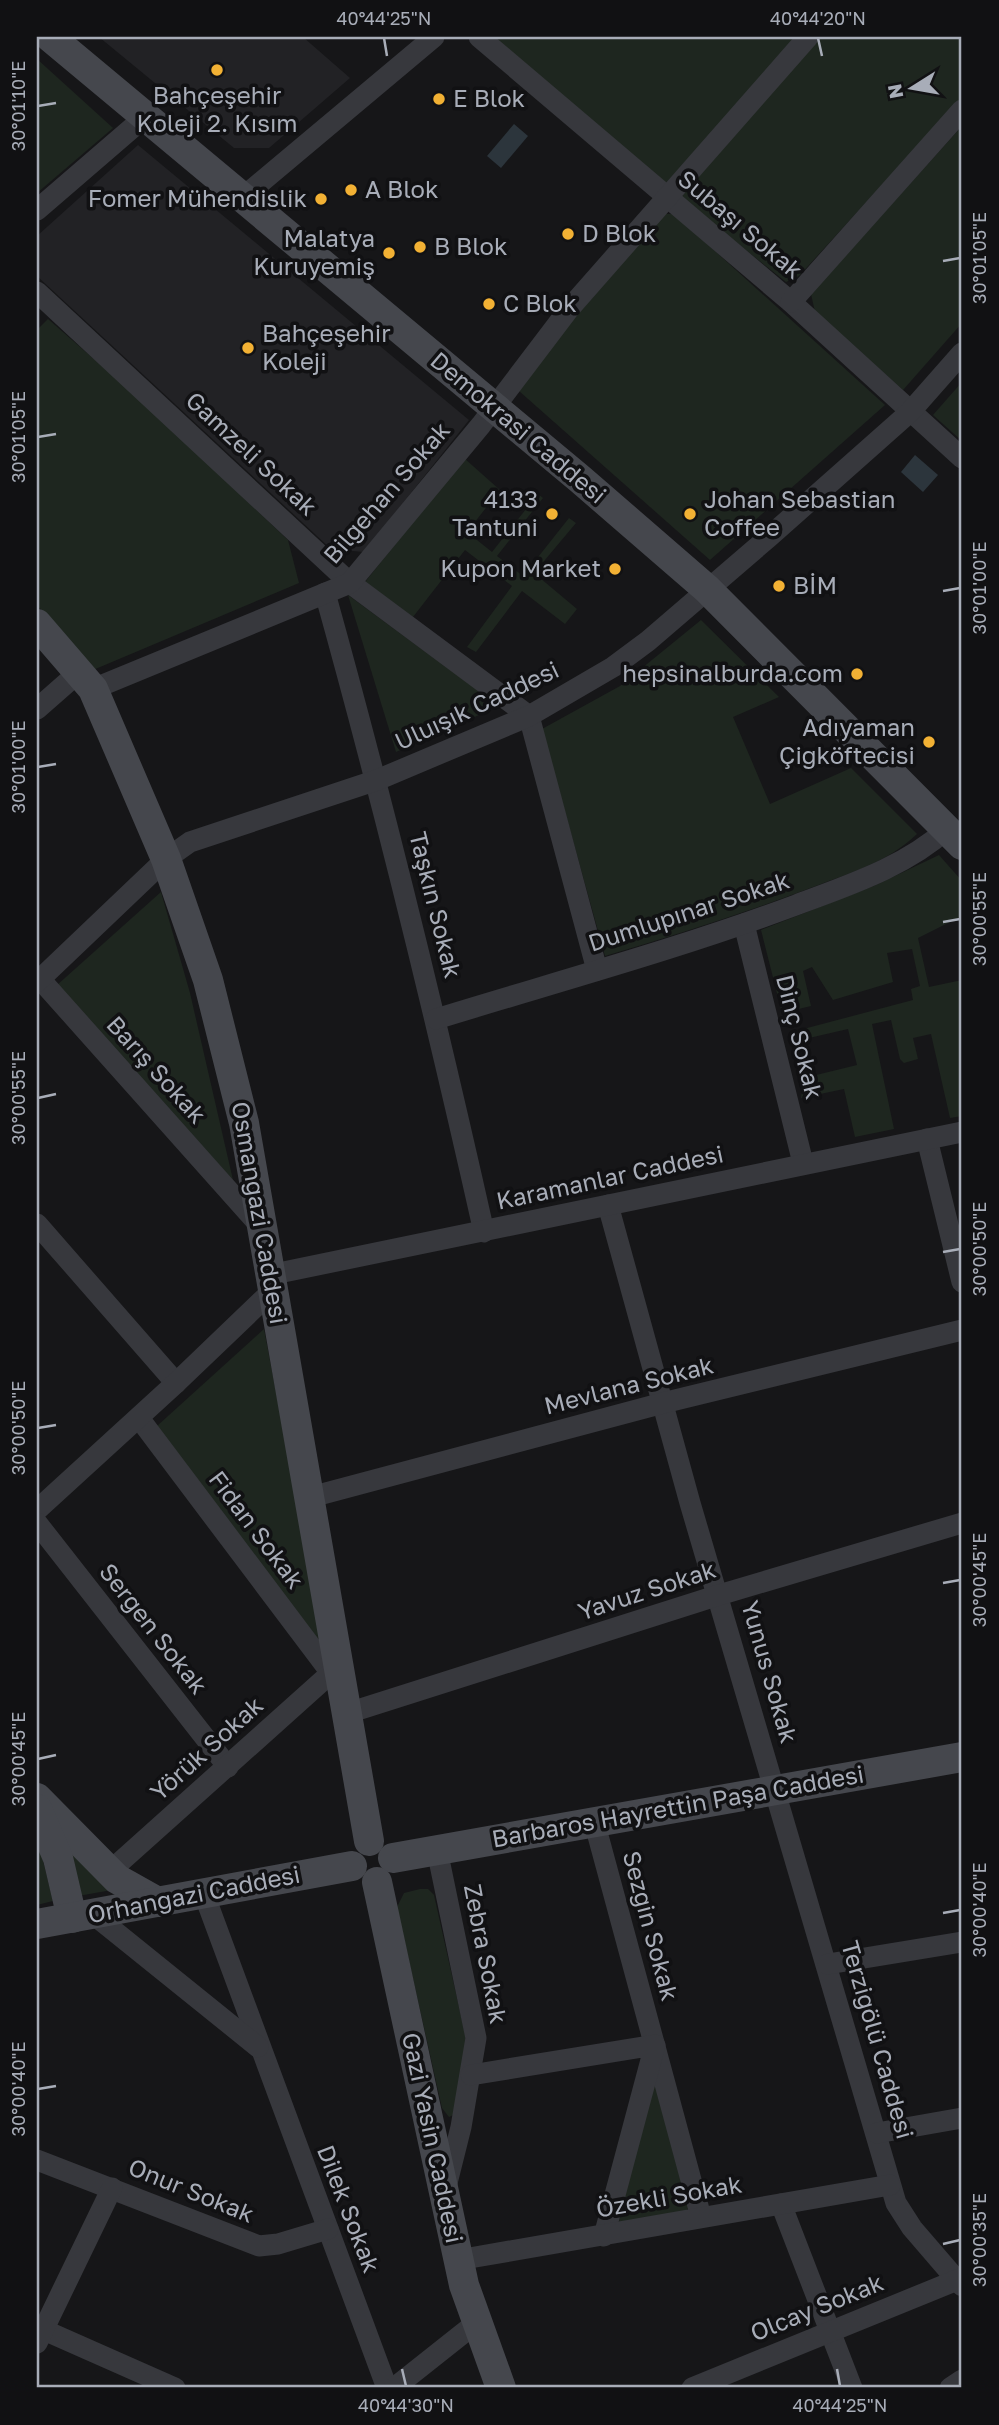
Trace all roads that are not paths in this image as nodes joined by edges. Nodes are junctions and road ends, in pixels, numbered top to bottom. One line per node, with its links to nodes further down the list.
1 (50, 37): 6 (street, Demokrasi Caddesi)
2 (434, 37): 8 (street)
3 (479, 37): 7 (street, Subaşı Sokak)
4 (808, 37): 7 (street, Bilgehan Sokak)
5 (962, 110): 11 (street)
6 (146, 116): 8 (street, Demokrasi Caddesi); 9 (street)
7 (667, 197): 11 (street, Subaşı Sokak); 13 (street, Bilgehan Sokak)
8 (242, 198): 13 (street, Demokrasi Caddesi)
9 (37, 210)
10 (37, 292): 16 (street, Gamzeli Sokak)
11 (791, 302): 14 (street, Subaşı Sokak)
12 (962, 353): 14 (street, Uluışık Caddesi)
13 (494, 408): 16 (street, Bilgehan Sokak); 17 (street, Demokrasi Caddesi)
14 (910, 411): 15 (street, Subaşı Sokak); 17 (street, Uluışık Caddesi)
15 (962, 458)
16 (350, 583): 18 (street, Bilgehan Sokak); 22 (street, Gamzeli Sokak)
17 (707, 589): 22 (street, Uluışık Caddesi); 24 (street, Demokrasi Caddesi)
18 (325, 593): 20 (street, Bilgehan Sokak); 23 (street, Taşkın Sokak)
19 (37, 624): 20 (street, Osmangazi Caddesi)
20 (86, 681): 21 (street, Bilgehan Sokak); 25 (street, Osmangazi Caddesi)
21 (37, 709)
22 (529, 716): 23 (street, Uluışık Caddesi); 27 (street)
23 (377, 780): 25 (street, Uluışık Caddesi); 29 (street, Taşkın Sokak)
24 (957, 838): 26 (street, Dumlupınar Sokak)
25 (166, 859): 28 (street, Uluışık Caddesi); 34 (street, Osmangazi Caddesi)
26 (744, 924): 27 (street, Dumlupınar Sokak); 32 (street, Dinç Sokak)
27 (597, 970): 29 (street, Dumlupınar Sokak)
28 (38, 981): 34 (street, Barış Sokak)
29 (436, 1019): 36 (street, Taşkın Sokak)
30 (962, 1132): 31 (street, Karamanlar Caddesi)
31 (927, 1139): 32 (street, Karamanlar Caddesi); 37 (street)
32 (803, 1163): 33 (street, Karamanlar Caddesi)
33 (608, 1205): 36 (street, Karamanlar Caddesi); 41 (street, Yunus Sokak)
34 (262, 1228): 38 (street, Osmangazi Caddesi)
35 (39, 1232): 40 (street)
36 (484, 1232): 38 (street, Karamanlar Caddesi)
37 (962, 1282)
38 (271, 1283): 40 (street); 43 (street, Osmangazi Caddesi)
39 (962, 1330): 41 (street, Mevlana Sokak)
40 (176, 1383): 42 (street)
41 (663, 1403): 43 (street, Mevlana Sokak); 47 (street, Yunus Sokak)
42 (139, 1418): 44 (street); 48 (street, Fidan Sokak)
43 (311, 1497): 48 (street, Osmangazi Caddesi)
44 (37, 1510)
45 (37, 1523): 51 (street, Sergen Sokak)
46 (962, 1523): 47 (street, Yavuz Sokak)
47 (719, 1595): 49 (street, Yavuz Sokak); 52 (street, Yunus Sokak)
48 (335, 1669): 49 (street, Osmangazi Caddesi); 51 (street, Yörük Sokak)
49 (348, 1713): 56 (street, Osmangazi Caddesi)
50 (962, 1758): 52 (street, Barbaros Hayrettin Paşa Caddesi)
51 (228, 1767): 59 (street, Yörük Sokak)
52 (777, 1790): 55 (street, Barbaros Hayrettin Paşa Caddesi); 66 (street, Terzigölü Caddesi)
53 (37, 1798): 59 (street)
54 (37, 1809): 63 (street)
55 (594, 1821): 57 (street, Barbaros Hayrettin Paşa Caddesi); 67 (street, Sezgin Sokak)
56 (381, 1849): 57 (street, Barbaros Hayrettin Paşa Caddesi); 58 (street); 60 (street)
57 (437, 1850): 69 (street, Zebra Sokak)
58 (352, 1866): 60 (street); 61 (street, Orhangazi Caddesi)
59 (109, 1872): 62 (street)
60 (377, 1882): 75 (street, Gazi Yasin Caddesi)
61 (204, 1894): 62 (street, Orhangazi Caddesi); 68 (street, Dilek Sokak)
62 (158, 1902): 63 (street, Orhangazi Caddesi)
63 (83, 1916): 64 (street, Orhangazi Caddesi); 68 (street)
64 (37, 1924)
65 (962, 1942): 66 (street)
66 (828, 1964): 71 (street, Terzigölü Caddesi)
67 (655, 2045): 69 (street); 77 (street, Sezgin Sokak); 79 (street)
68 (260, 2048): 78 (street, Dilek Sokak)
69 (471, 2076): 75 (street, Zebra Sokak)
70 (962, 2118): 71 (street)
71 (877, 2133): 73 (street, Terzigölü Caddesi)
72 (37, 2160): 74 (street, Onur Sokak)
73 (890, 2185): 76 (street, Özekli Sokak); 81 (street, Terzigölü Caddesi)
74 (112, 2188): 78 (street, Onur Sokak); 84 (street)
75 (444, 2193): 80 (street, Gazi Yasin Caddesi)
76 (781, 2204): 77 (street, Özekli Sokak); 83 (street)
77 (701, 2217): 79 (street, Özekli Sokak)
78 (328, 2229): 87 (street, Dilek Sokak)
79 (604, 2236): 80 (street, Özekli Sokak)
80 (458, 2260): 82 (street, Gazi Yasin Caddesi)
81 (961, 2281): 83 (street, Olcay Sokak)
82 (475, 2323): 88 (street); 89 (street, Gazi Yasin Caddesi)
83 (830, 2330): 90 (street, Olcay Sokak); 91 (street)
84 (39, 2333): 86 (street)
85 (962, 2380): 92 (street)
86 (167, 2386)
87 (387, 2388)
88 (394, 2388)
89 (501, 2388)
90 (692, 2388)
91 (852, 2388)
92 (950, 2388)

